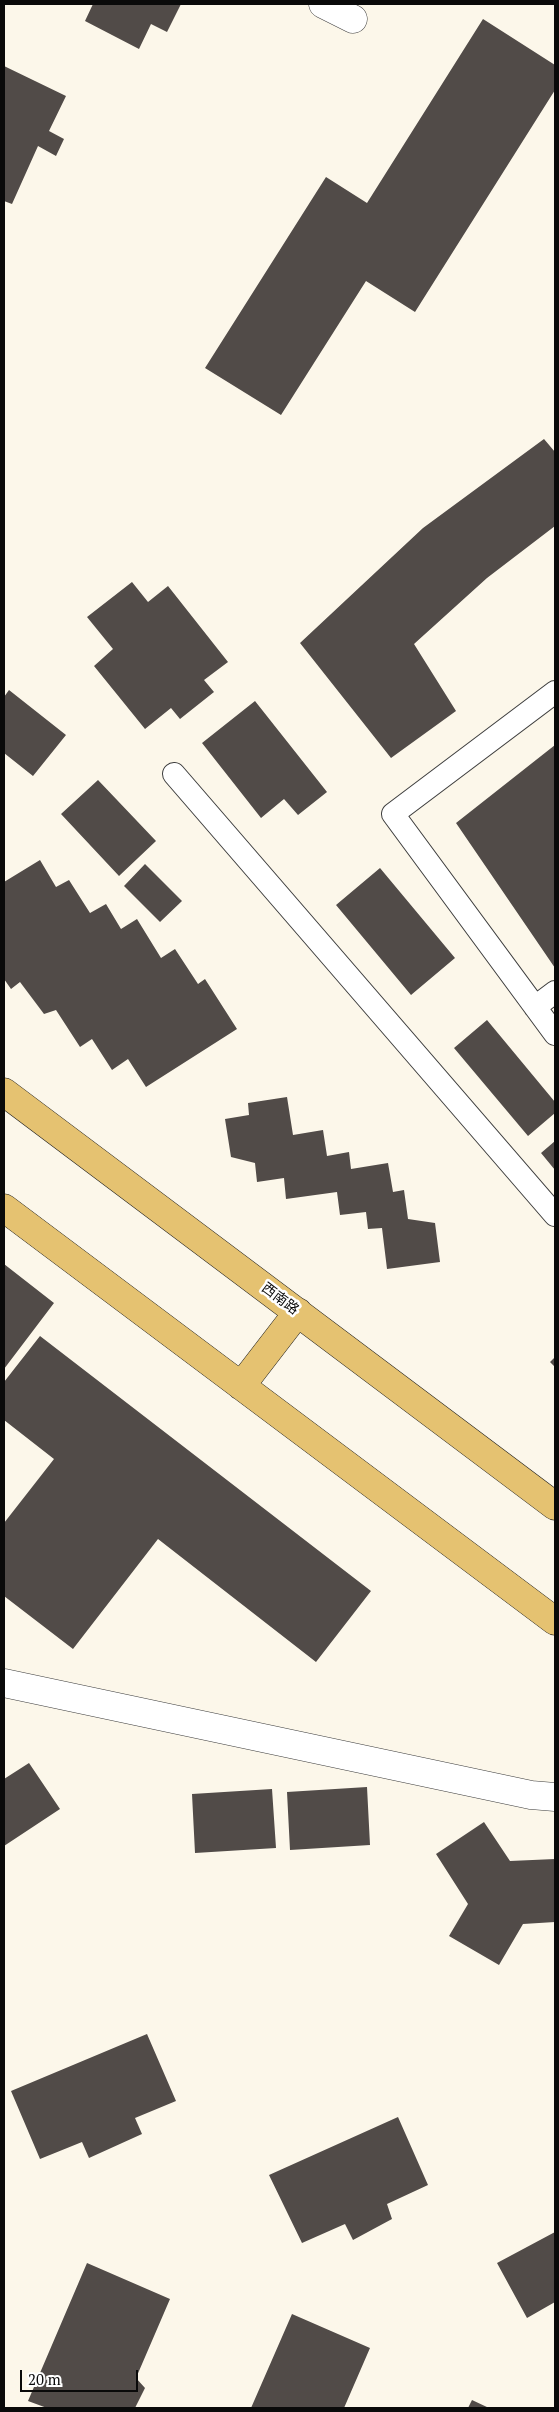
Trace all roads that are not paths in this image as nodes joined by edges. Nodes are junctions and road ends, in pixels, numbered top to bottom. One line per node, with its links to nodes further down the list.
1 (323, 4): 2 (street)
2 (352, 19)
3 (555, 692): 6 (lane)
4 (174, 774): 10 (lane)
5 (555, 992): 6 (lane)
6 (535, 1007): 7 (lane)
7 (555, 1034)
8 (4, 1092): 11 (main road, 西南路)
9 (4, 1208): 12 (main road)
10 (555, 1215)
11 (298, 1312): 12 (main road); 13 (main road, 西南路)
12 (240, 1386): 14 (main road)
13 (555, 1506)
14 (555, 1622)
15 (4, 1683): 16 (street)
16 (555, 1797)

